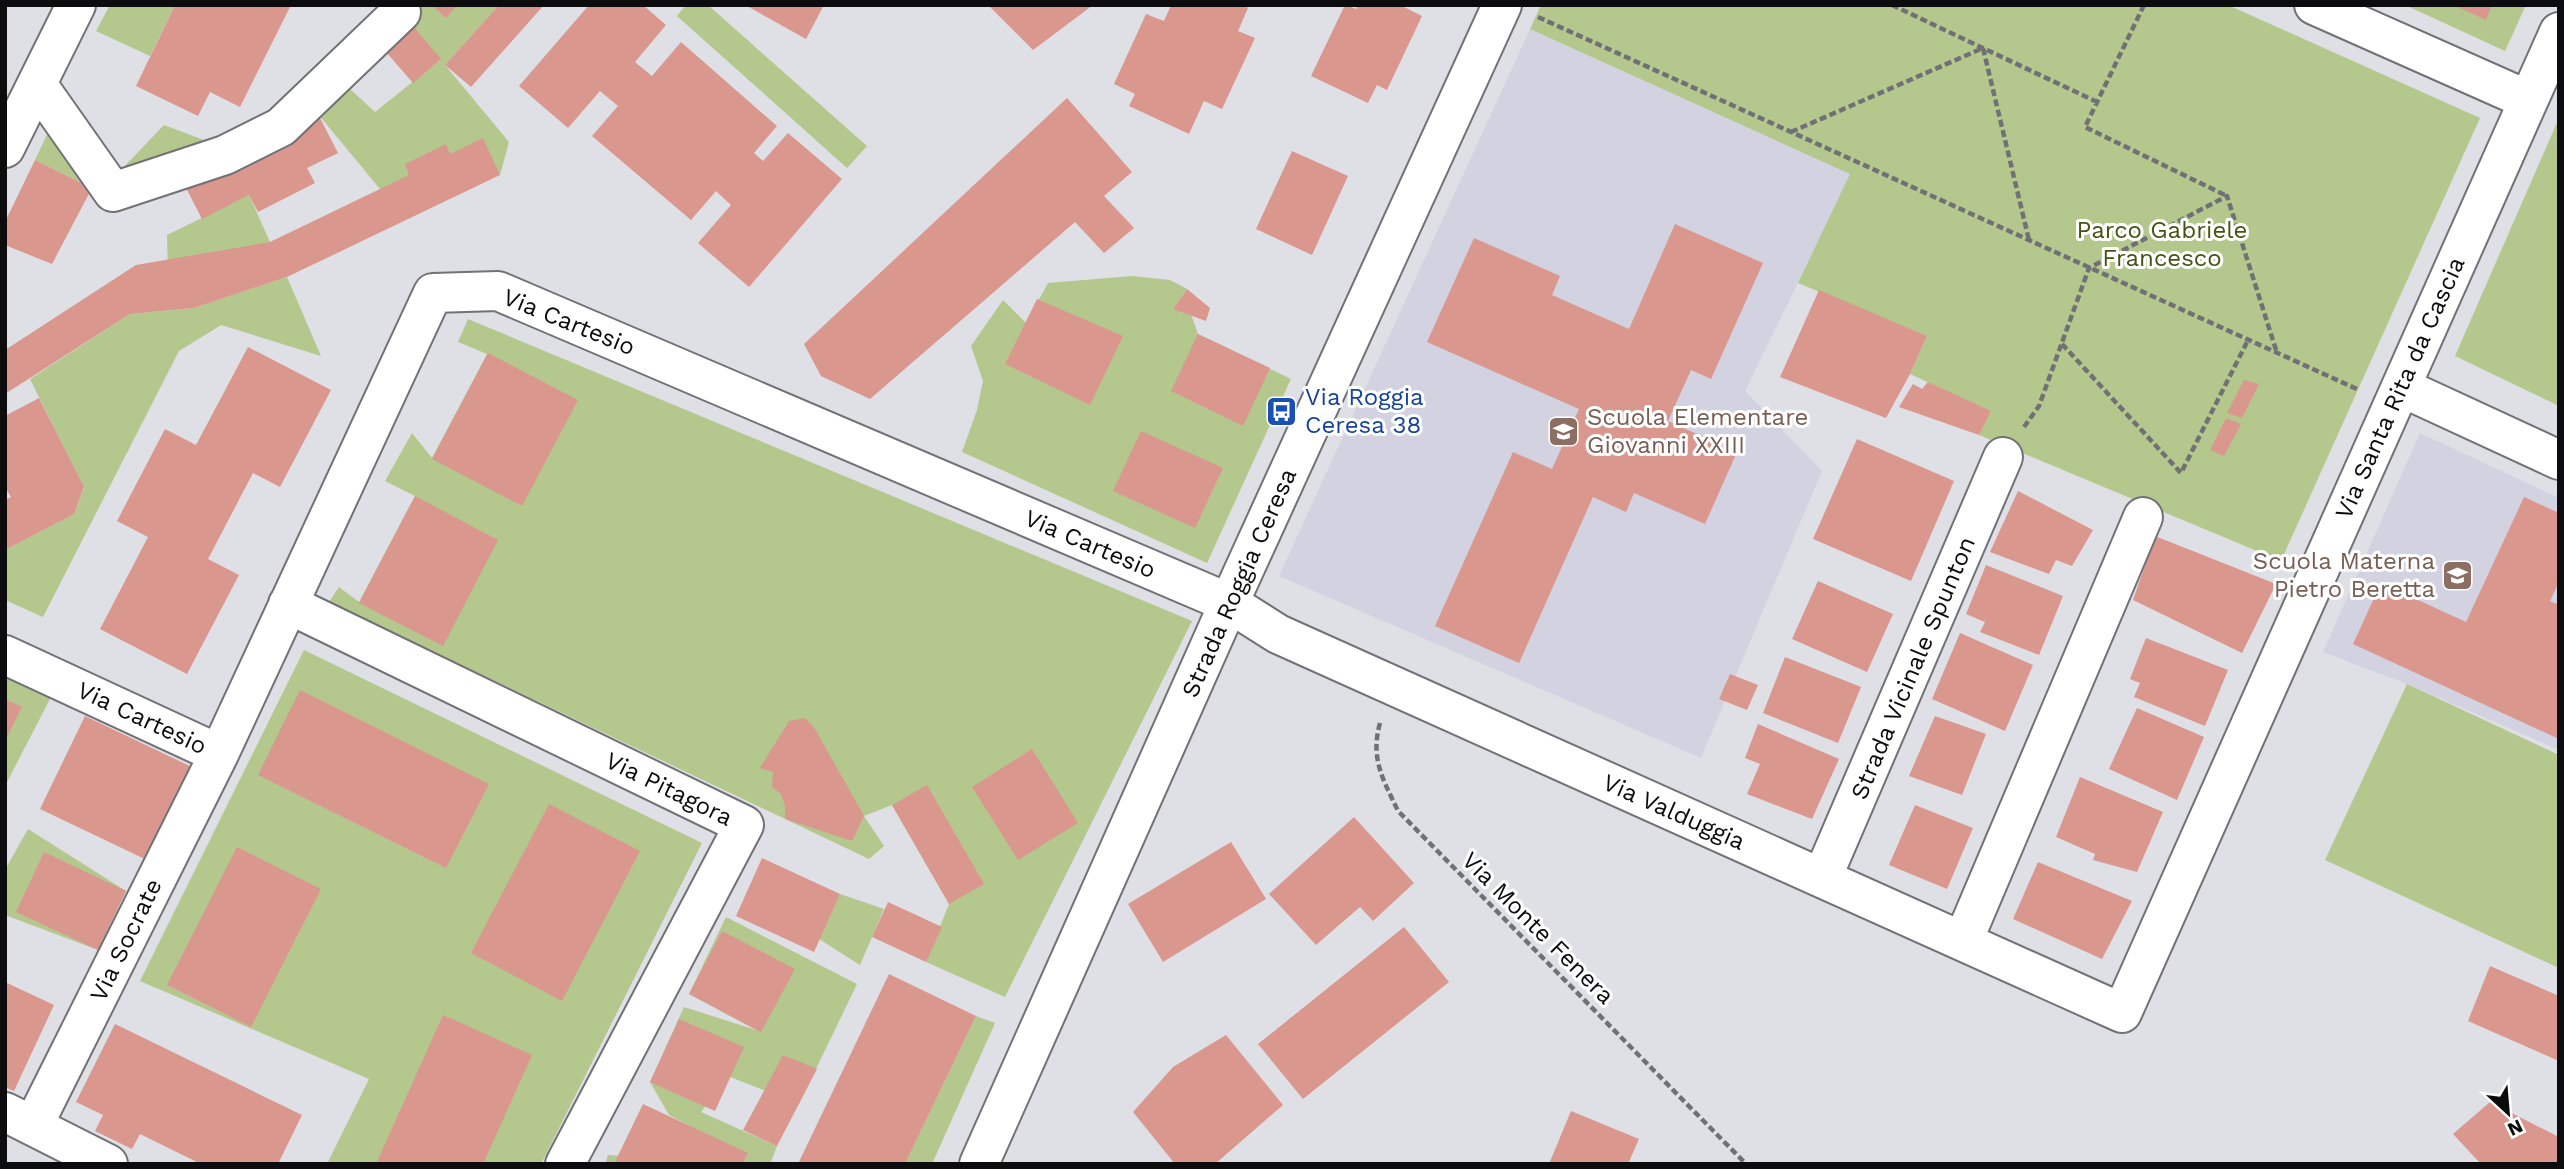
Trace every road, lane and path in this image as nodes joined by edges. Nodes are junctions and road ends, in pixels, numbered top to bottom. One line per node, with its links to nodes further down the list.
1 (76, 5): 9 (street)
2 (1892, 5): 8 (path)
3 (2144, 5): 11 (path)
4 (2314, 5): 10 (street)
5 (1516, 9): 12 (path); 24 (street, Strada Roggia Ceresa)
6 (401, 12): 9 (street)
7 (2559, 32): 10 (street, Via Santa Rita da Cascia)
8 (1983, 48): 11 (path); 12 (path); 15 (path)
9 (37, 84): 13 (street)
10 (2528, 100): 20 (street, Via Santa Rita da Cascia)
11 (2097, 102): 14 (path)
12 (1791, 132): 15 (path)
13 (5, 148)
14 (2227, 195): 16 (path); 19 (path)
15 (2029, 240): 16 (path)
16 (2089, 268): 17 (path); 18 (path)
17 (2248, 340): 18 (path); 19 (path)
18 (2062, 344): 21 (path)
19 (2277, 354): 20 (path)
20 (2383, 390): 22 (street); 31 (street, Via Santa Rita da Cascia)
21 (2010, 447): 29 (street, Strada Vicinale Spunton)
22 (2559, 460)
23 (2143, 517): 30 (street)
24 (1229, 603): 25 (street, Via Cartesio); 27 (street, Via Valduggia); 35 (street, Strada Roggia Ceresa)
25 (288, 604): 28 (street, Via Cartesio); 34 (street, Via Pitagora)
26 (5, 655): 28 (street, Via Cartesio)
27 (1391, 685): 29 (street, Via Valduggia); 36 (path, Via Monte Fenera)
28 (219, 754): 32 (street, Via Socrate)
29 (1822, 878): 30 (street, Via Valduggia)
30 (1963, 942): 31 (street, Via Valduggia)
31 (2122, 1013)
32 (19, 1119): 33 (street, Via Socrate)
33 (108, 1164)
34 (565, 1164)
35 (979, 1164)
36 (1746, 1164)

